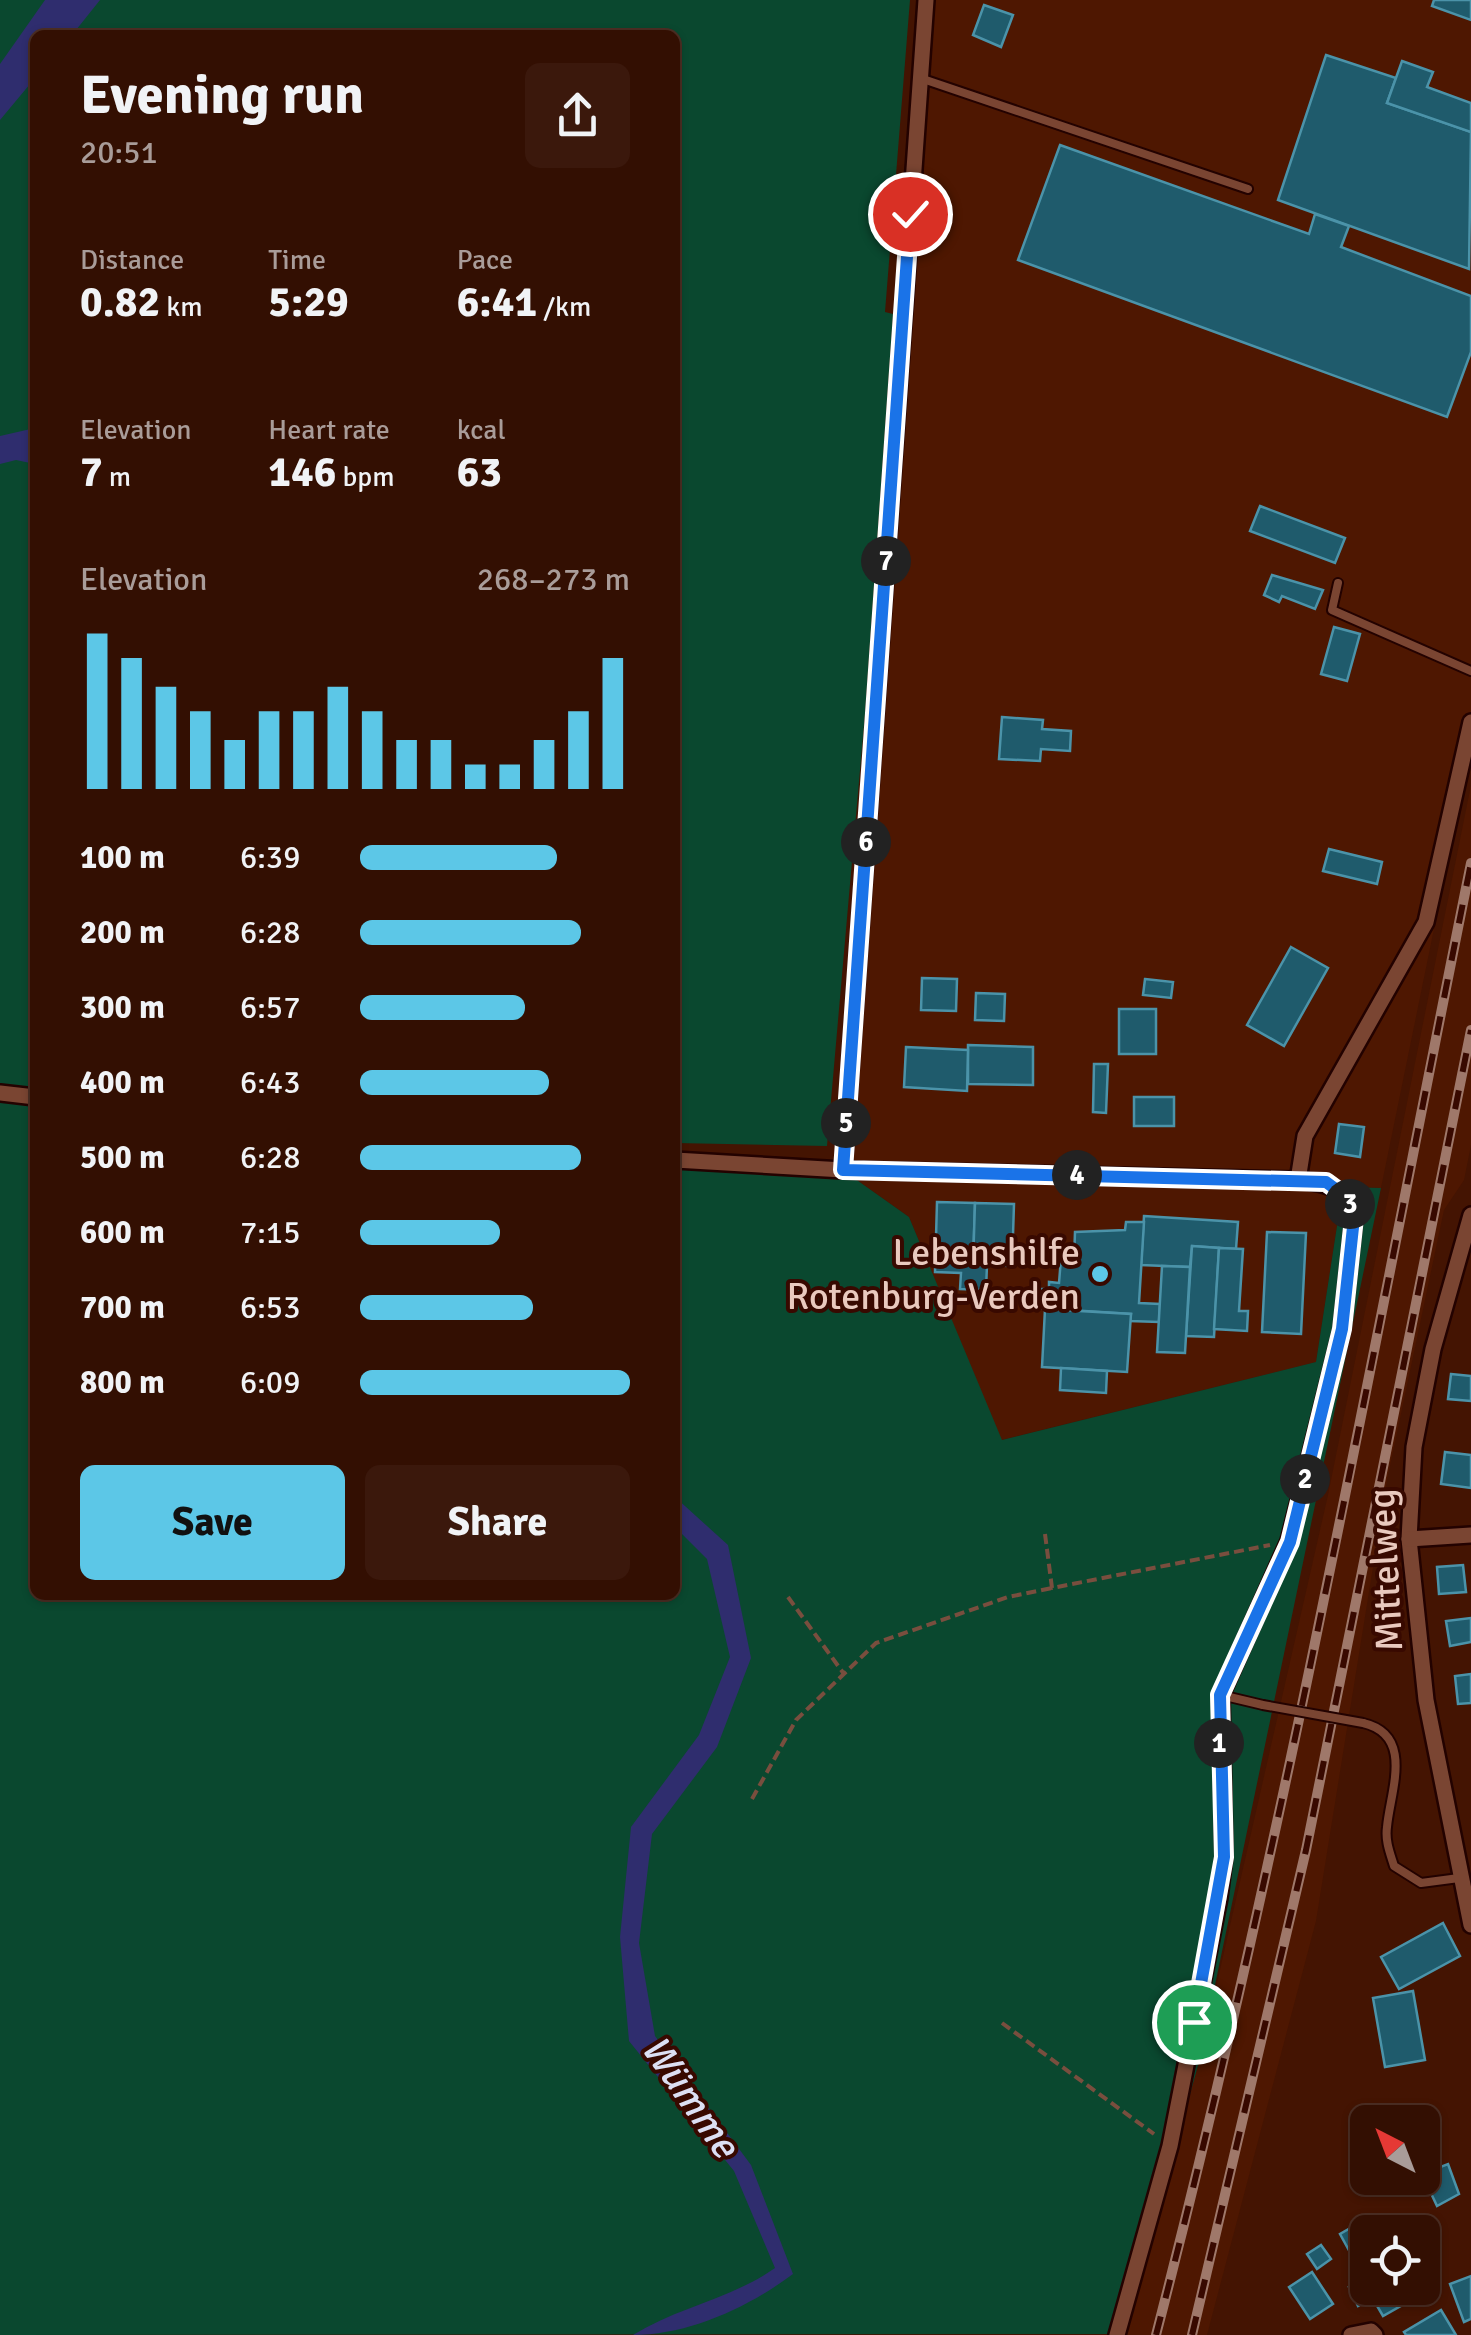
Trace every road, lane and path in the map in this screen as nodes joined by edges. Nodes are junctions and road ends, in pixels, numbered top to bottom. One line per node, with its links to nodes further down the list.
1 (926, 0): 2 (street)
2 (920, 78): 3 (lane); 10 (street)
3 (1248, 190)
4 (1338, 583): 5 (lane)
5 (1471, 671)
6 (1471, 722): 11 (street)
7 (0, 1093): 8 (street)
8 (30, 1096)
9 (680, 1160): 10 (street)
10 (843, 1170): 11 (street)
11 (1298, 1180): 16 (street)
12 (1471, 1215): 15 (street, Mittelweg)
13 (1045, 1534): 17 (path)
14 (1471, 1534): 15 (street)
15 (1409, 1539): 22 (street, Mittelweg)
16 (1290, 1542): 17 (path); 20 (street)
17 (1052, 1588): 19 (path)
18 (788, 1596): 19 (path)
19 (844, 1674): 21 (path)
20 (1220, 1695): 22 (lane, bridge); 25 (street)
21 (752, 1799)
22 (1460, 1878): 23 (street, Mittelweg)
23 (1471, 1924)
24 (1002, 2023): 25 (path)
25 (1170, 2146): 26 (street)
26 (1117, 2335)
27 (1352, 2335): 28 (street)
28 (1375, 2335)

